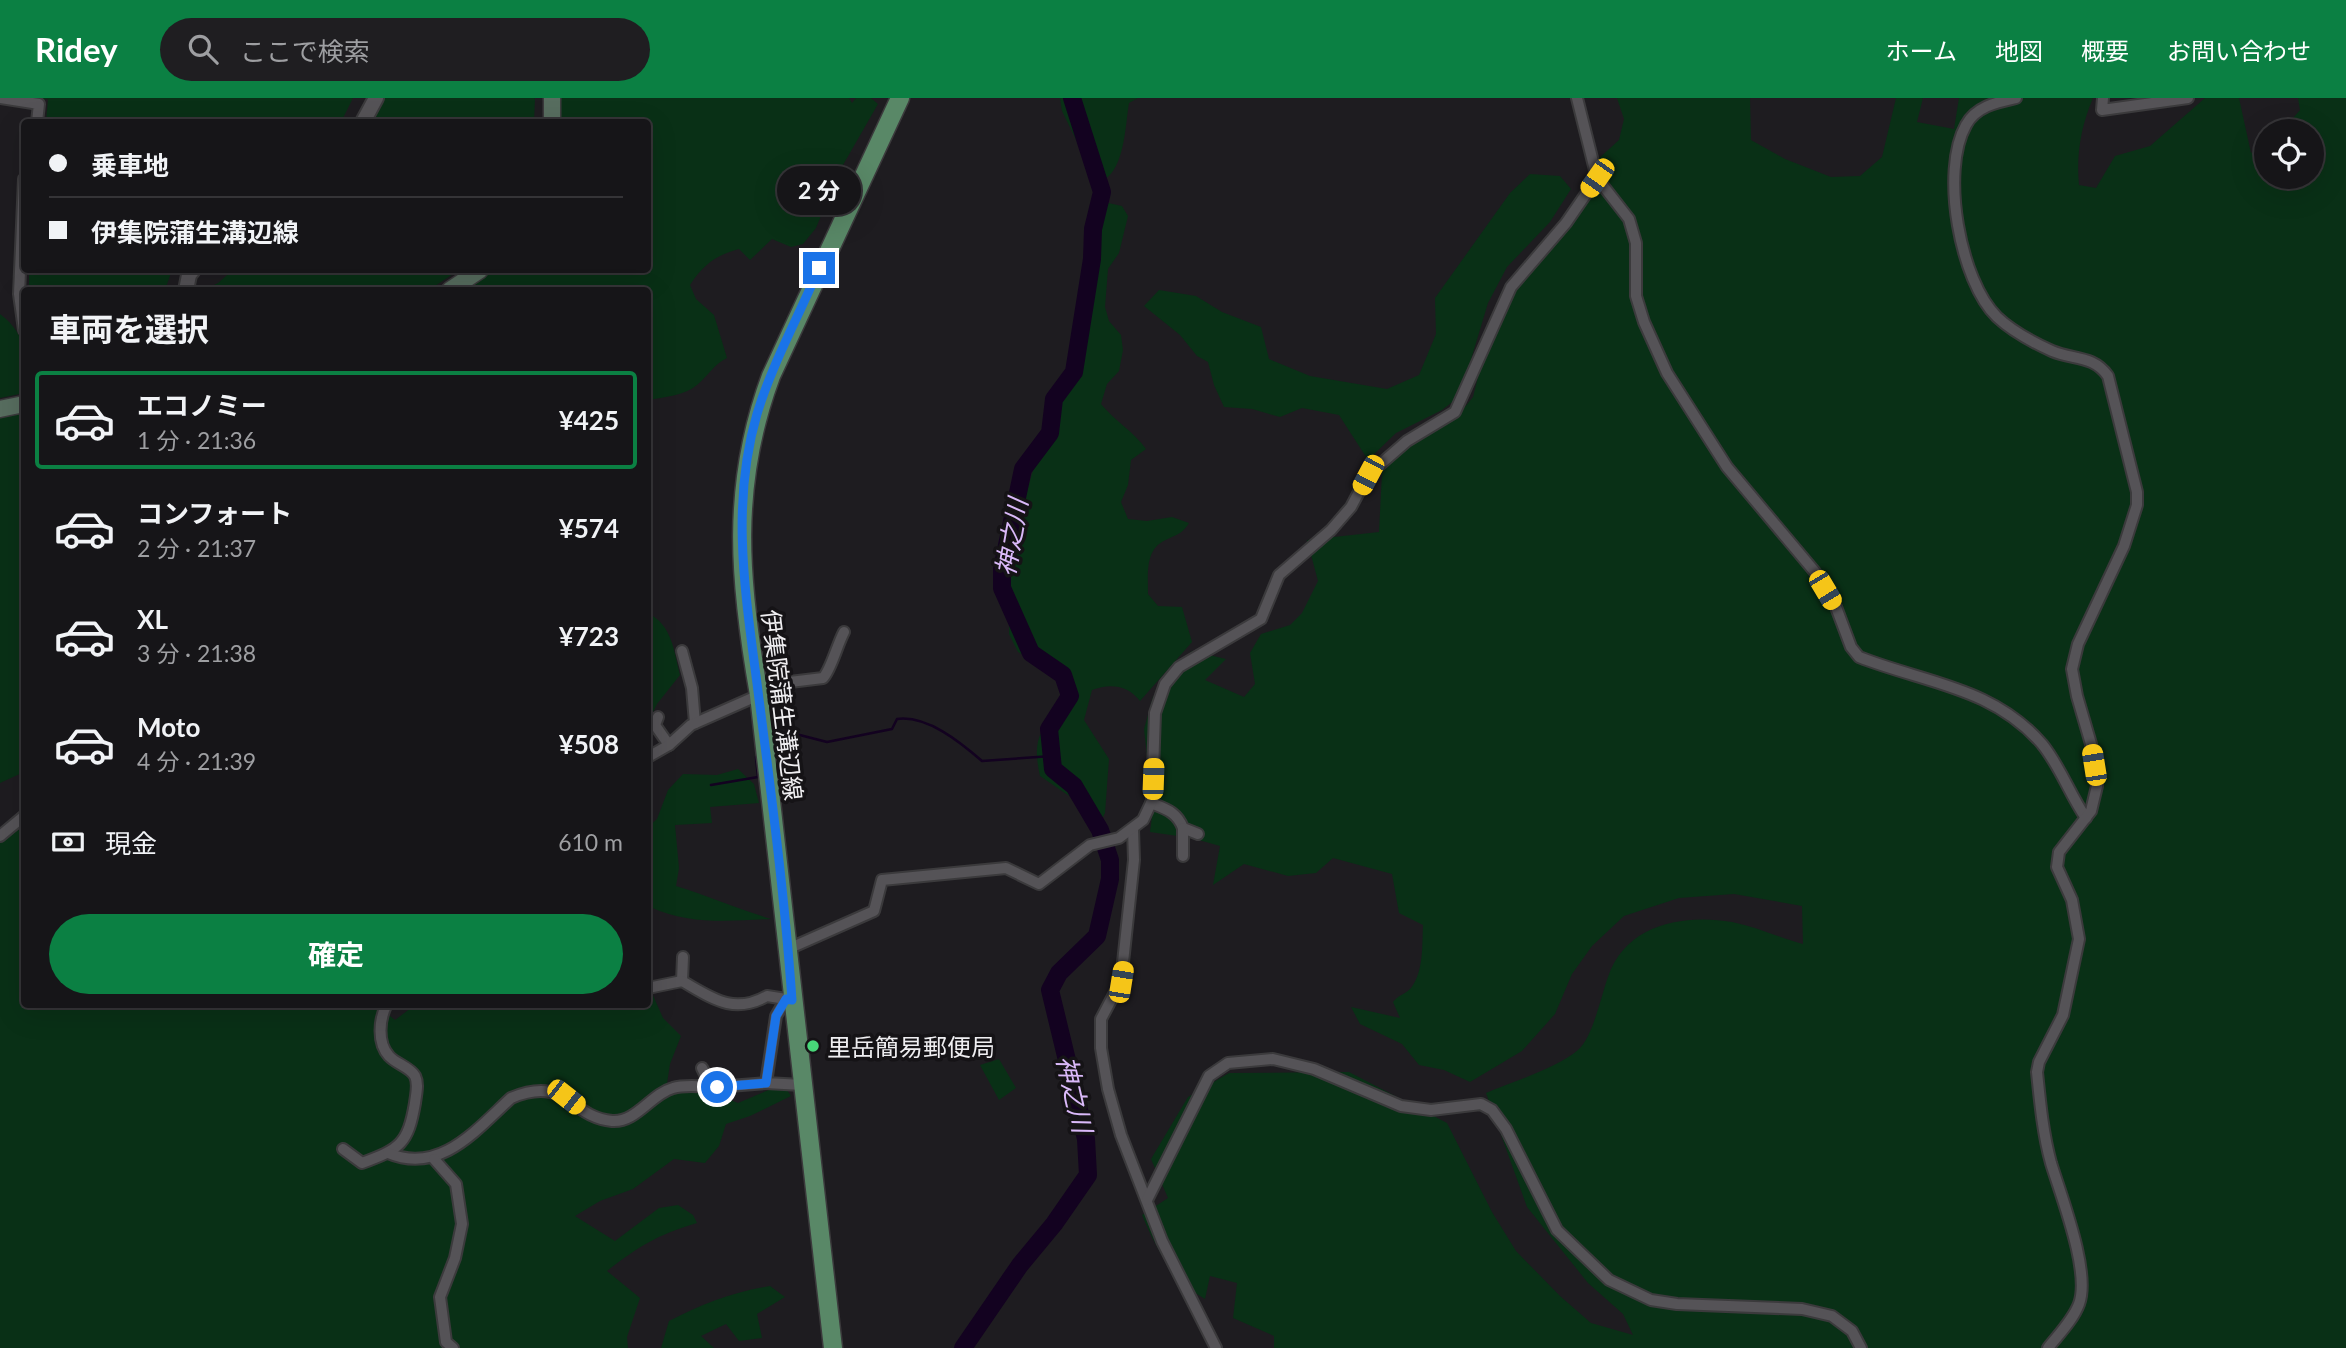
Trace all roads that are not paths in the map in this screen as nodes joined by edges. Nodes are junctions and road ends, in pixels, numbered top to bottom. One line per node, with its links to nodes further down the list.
1 (0, 98): 9 (street)
2 (376, 98): 10 (street)
3 (552, 98): 11 (main road)
4 (900, 98): 21 (main road, 伊集院蒲生溝辺線)
5 (1577, 98): 12 (street)
6 (2016, 98): 28 (street)
7 (2103, 98): 8 (street)
8 (2188, 98)
9 (37, 119)
10 (365, 119)
11 (552, 119)
12 (1597, 178): 26 (street); 28 (street)
13 (21, 248): 16 (street)
14 (476, 273): 15 (main road)
15 (454, 287)
16 (21, 308)
17 (21, 405): 18 (main road)
18 (0, 409)
19 (844, 632): 21 (street)
20 (682, 651): 23 (street)
21 (758, 690): 23 (street); 34 (main road, 伊集院蒲生溝辺線)
22 (658, 717): 24 (street)
23 (695, 723): 24 (street)
24 (669, 746): 25 (street)
25 (651, 755)
26 (1151, 803): 29 (street); 30 (street)
27 (21, 818): 32 (street)
28 (2086, 818): 52 (street)
29 (1182, 828): 31 (street); 33 (street)
30 (1133, 829): 34 (street); 47 (street)
31 (1198, 834)
32 (0, 836)
33 (1183, 856)
34 (789, 949): 38 (main road, 伊集院蒲生溝辺線)
35 (683, 957): 36 (street)
36 (682, 981): 37 (street); 38 (street)
37 (651, 987)
38 (789, 1000): 41 (street); 42 (main road, 伊集院蒲生溝辺線)
39 (386, 1008): 45 (street)
40 (702, 1068): 43 (street)
41 (766, 1083): 42 (street); 43 (street)
42 (802, 1085): 49 (main road, 伊集院蒲生溝辺線)
43 (717, 1087): 46 (street)
44 (343, 1149): 45 (street)
45 (388, 1153): 46 (street)
46 (434, 1158): 48 (street)
47 (1147, 1200): 50 (street); 51 (street)
48 (453, 1348)
49 (833, 1348)
50 (1216, 1348)
51 (1861, 1348)
52 (2048, 1348)

